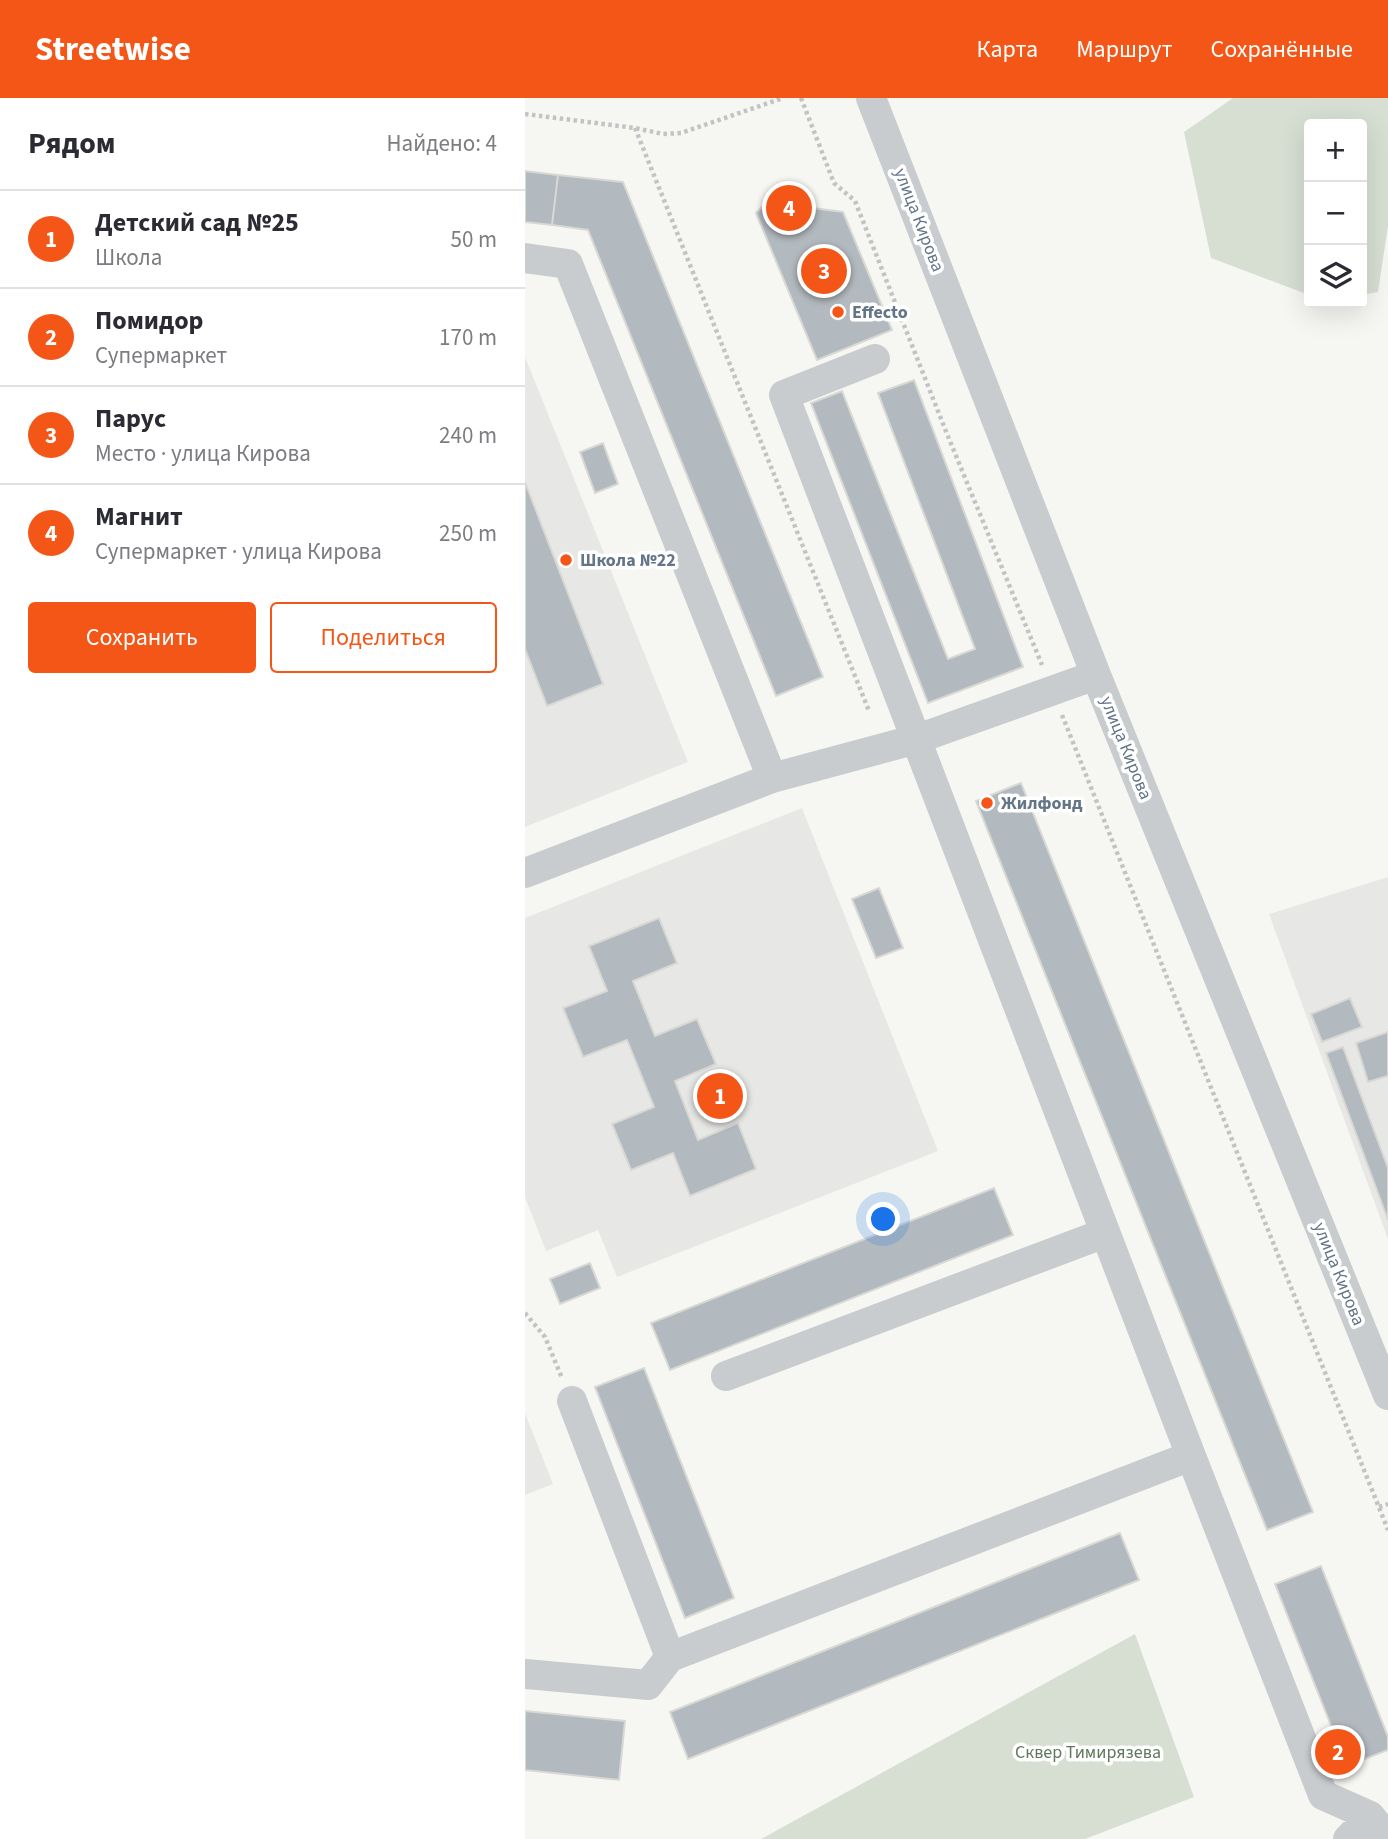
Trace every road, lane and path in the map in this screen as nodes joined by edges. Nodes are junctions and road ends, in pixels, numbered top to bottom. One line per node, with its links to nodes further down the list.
1 (783, 98): 5 (path)
2 (801, 98): 9 (path)
3 (871, 98): 8 (street, улица Кирова)
4 (525, 114): 5 (path)
5 (635, 128): 10 (path)
6 (525, 257): 12 (street)
7 (875, 359): 11 (street)
8 (1096, 675): 9 (street); 17 (street, улица Кирова)
9 (1053, 691): 11 (street); 21 (path)
10 (869, 710)
11 (917, 740): 12 (street); 14 (street)
12 (772, 778): 13 (street)
13 (525, 873)
14 (1105, 1233): 16 (street); 19 (street)
15 (525, 1313): 18 (path)
16 (726, 1377)
17 (1388, 1395)
18 (572, 1401): 23 (street)
19 (1191, 1456): 23 (street); 25 (street)
20 (1388, 1504): 21 (path)
21 (1379, 1507): 22 (path)
22 (1388, 1530)
23 (670, 1657): 24 (street)
24 (525, 1674)
25 (1379, 1827): 26 (street)
26 (1348, 1839)

